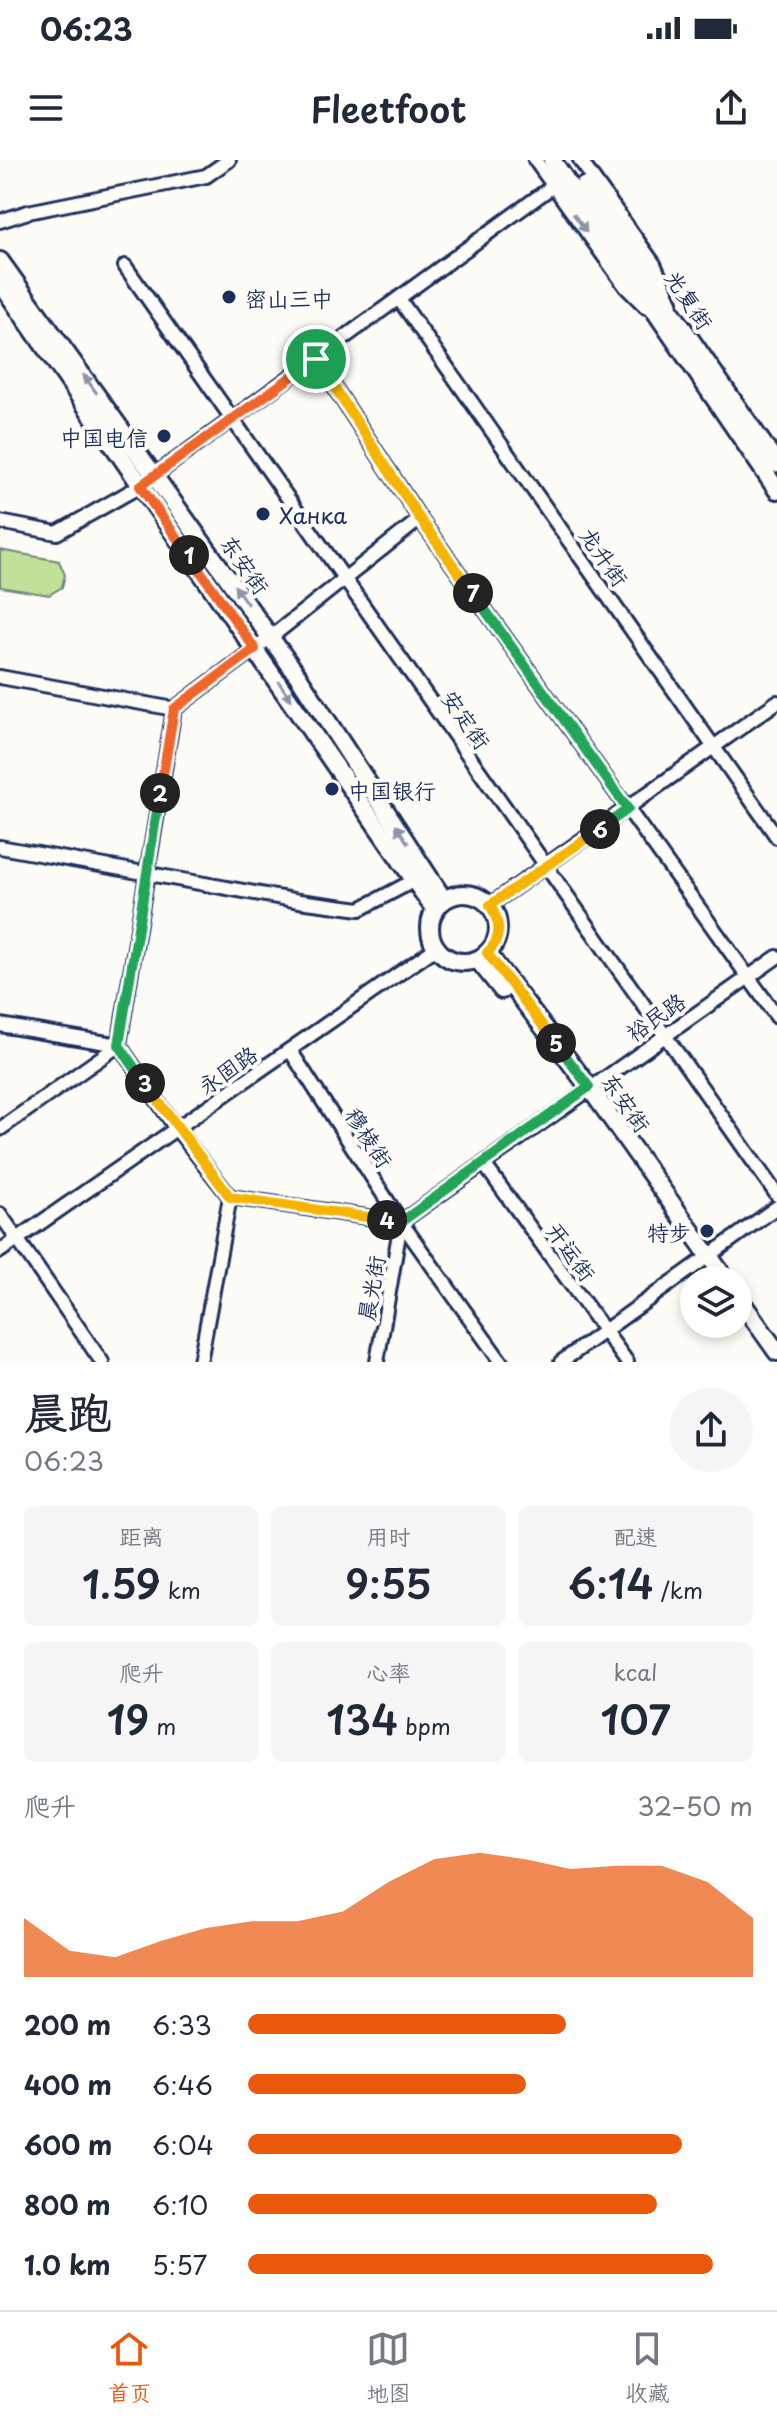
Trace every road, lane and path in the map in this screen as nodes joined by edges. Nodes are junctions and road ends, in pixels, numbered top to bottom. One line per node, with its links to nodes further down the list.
1 (229, 160): 7 (street)
2 (535, 160): 6 (street)
3 (552, 160): 12 (main road)
4 (565, 160): 12 (main road, 光复街)
5 (580, 160): 12 (street)
6 (553, 186): 11 (street); 12 (street, one-way to 12)
7 (0, 221)
8 (0, 261): 16 (main road, 东安街, one-way to 8)
9 (125, 266): 14 (street, 安定街)
10 (0, 282): 17 (main road, 东安街)
11 (399, 299): 13 (street); 27 (street, 龙升街)
12 (677, 330): 15 (main road, 光复街); 18 (main road)
13 (316, 359): 14 (street); 19 (street)
14 (232, 420): 16 (street); 21 (street, 安定街)
15 (777, 464)
16 (156, 475): 17 (street); 22 (main road, 东安街, one-way to 16)
17 (140, 486): 20 (street); 23 (main road, 东安街)
18 (777, 490)
19 (420, 519): 21 (street); 28 (street)
20 (0, 522)
21 (344, 579): 22 (street); 31 (street, 安定街)
22 (271, 637): 23 (street); 34 (main road, 东安街, one-way to 22)
23 (255, 649): 26 (street); 33 (main road, 东安街, one-way to 33)
24 (0, 677): 26 (street)
25 (777, 702): 27 (street)
26 (174, 709): 32 (street)
27 (715, 747): 28 (street); 29 (street, 龙升街)
28 (628, 809): 31 (street); 39 (street)
29 (777, 837)
30 (0, 847): 32 (street)
31 (547, 867): 35 (street); 42 (street, 安定街)
32 (147, 873): 33 (street); 43 (street)
33 (415, 880): 34 (main road, 东安街)
34 (440, 905): 35 (main road); 36 (main road)
35 (490, 905): 37 (main road)
36 (436, 948): 37 (main road); 44 (street, 永固路)
37 (482, 956): 45 (main road, 东安街)
38 (777, 957): 39 (street, 裕民路)
39 (748, 976): 40 (street); 42 (street, 裕民路)
40 (777, 1017)
41 (0, 1025): 43 (street)
42 (664, 1035): 45 (street, 裕民路); 49 (street, 安定街)
43 (119, 1045): 46 (street); 47 (street)
44 (290, 1050): 46 (street, 永固路); 53 (street, 穆棱街)
45 (586, 1089): 48 (street, 裕民路); 56 (main road, 东安街)
46 (176, 1128): 50 (street); 54 (street, 永固路)
47 (0, 1129)
48 (484, 1164): 53 (street, 裕民路); 60 (street, 开运街)
49 (777, 1195)
50 (230, 1197): 53 (street); 64 (street)
51 (777, 1207): 56 (street)
52 (0, 1214): 54 (street)
53 (401, 1222): 65 (street, 晨光街); 66 (street, 穆棱街)
54 (17, 1239): 55 (street, 永固路); 63 (street)
55 (0, 1251)
56 (705, 1258): 57 (main road, 东安街); 58 (main road, 东安街); 60 (street)
57 (709, 1266)
58 (713, 1266)
59 (752, 1317): 62 (main road)
60 (605, 1330): 67 (street); 68 (street, 开运街)
61 (752, 1332): 69 (main road)
62 (777, 1352)
63 (102, 1362)
64 (200, 1362)
65 (377, 1362)
66 (501, 1362)
67 (561, 1362)
68 (627, 1362)
69 (773, 1362)

